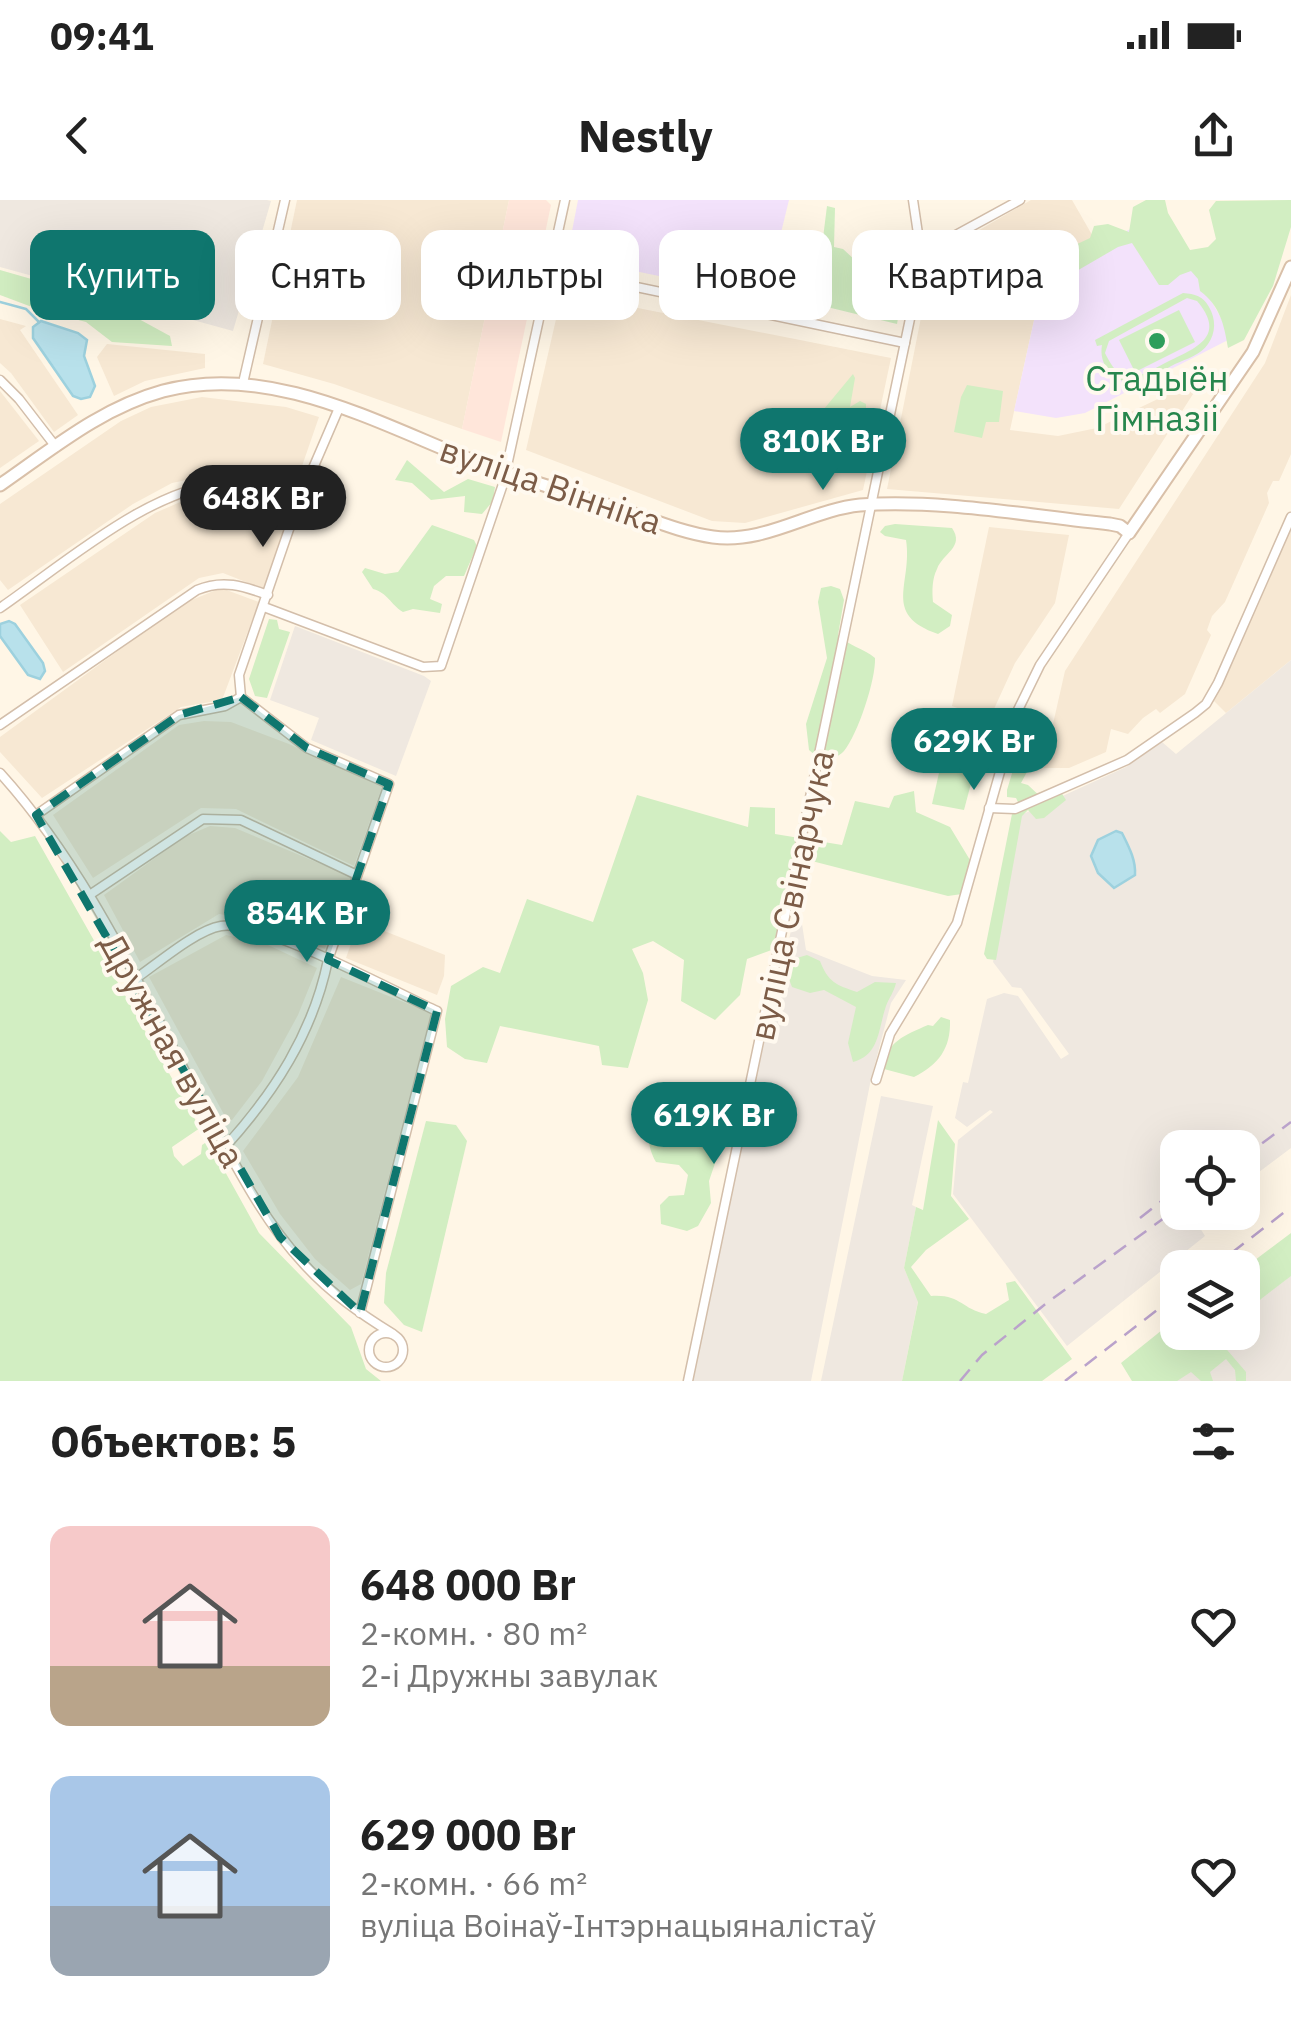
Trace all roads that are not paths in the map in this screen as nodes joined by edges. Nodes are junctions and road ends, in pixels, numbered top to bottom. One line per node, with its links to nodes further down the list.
1 (285, 200): 14 (street)
2 (564, 200): 5 (street)
3 (913, 200): 6 (street, вуліца Свінарчука)
4 (1020, 200): 7 (street)
5 (558, 230)
6 (917, 230)
7 (965, 230)
8 (1291, 267): 22 (street)
9 (639, 287): 12 (street)
10 (539, 320): 17 (street)
11 (909, 320): 12 (street, вуліца Свінарчука)
12 (905, 343): 20 (street, вуліца Свінарчука)
13 (0, 380): 16 (street)
14 (244, 383): 15 (street, вуліца Вінніка); 16 (street, вуліца Вінніка)
15 (339, 408): 17 (street, вуліца Вінніка); 19 (street)
16 (56, 447): 18 (street, вуліца Вінніка)
17 (506, 472): 20 (street, вуліца Вінніка); 24 (street)
18 (0, 485)
19 (298, 502): 23 (street); 25 (street)
20 (870, 505): 22 (street, вуліца Вінніка); 40 (street, вуліца Свінарчука)
21 (1291, 517): 29 (street)
22 (1130, 533): 29 (street)
23 (268, 595): 24 (street); 27 (street)
24 (264, 607): 26 (street)
25 (0, 608)
26 (241, 697): 30 (street); 31 (street)
27 (0, 725)
28 (0, 773): 30 (street, Дружная вуліца)
29 (990, 808): 35 (street)
30 (36, 814): 32 (street, Дружная вуліца)
31 (357, 875): 32 (street); 33 (street)
32 (88, 896): 34 (street, Дружная вуліца)
33 (328, 960): 34 (street); 36 (street); 37 (street)
34 (135, 979): 36 (street, Дружная вуліца)
35 (876, 1080)
36 (225, 1147): 37 (street, Дружная вуліца)
37 (360, 1314): 38 (street, Дружная вуліца); 39 (street)
38 (394, 1334): 39 (street); 39 (street)
39 (370, 1343)
40 (688, 1381)

